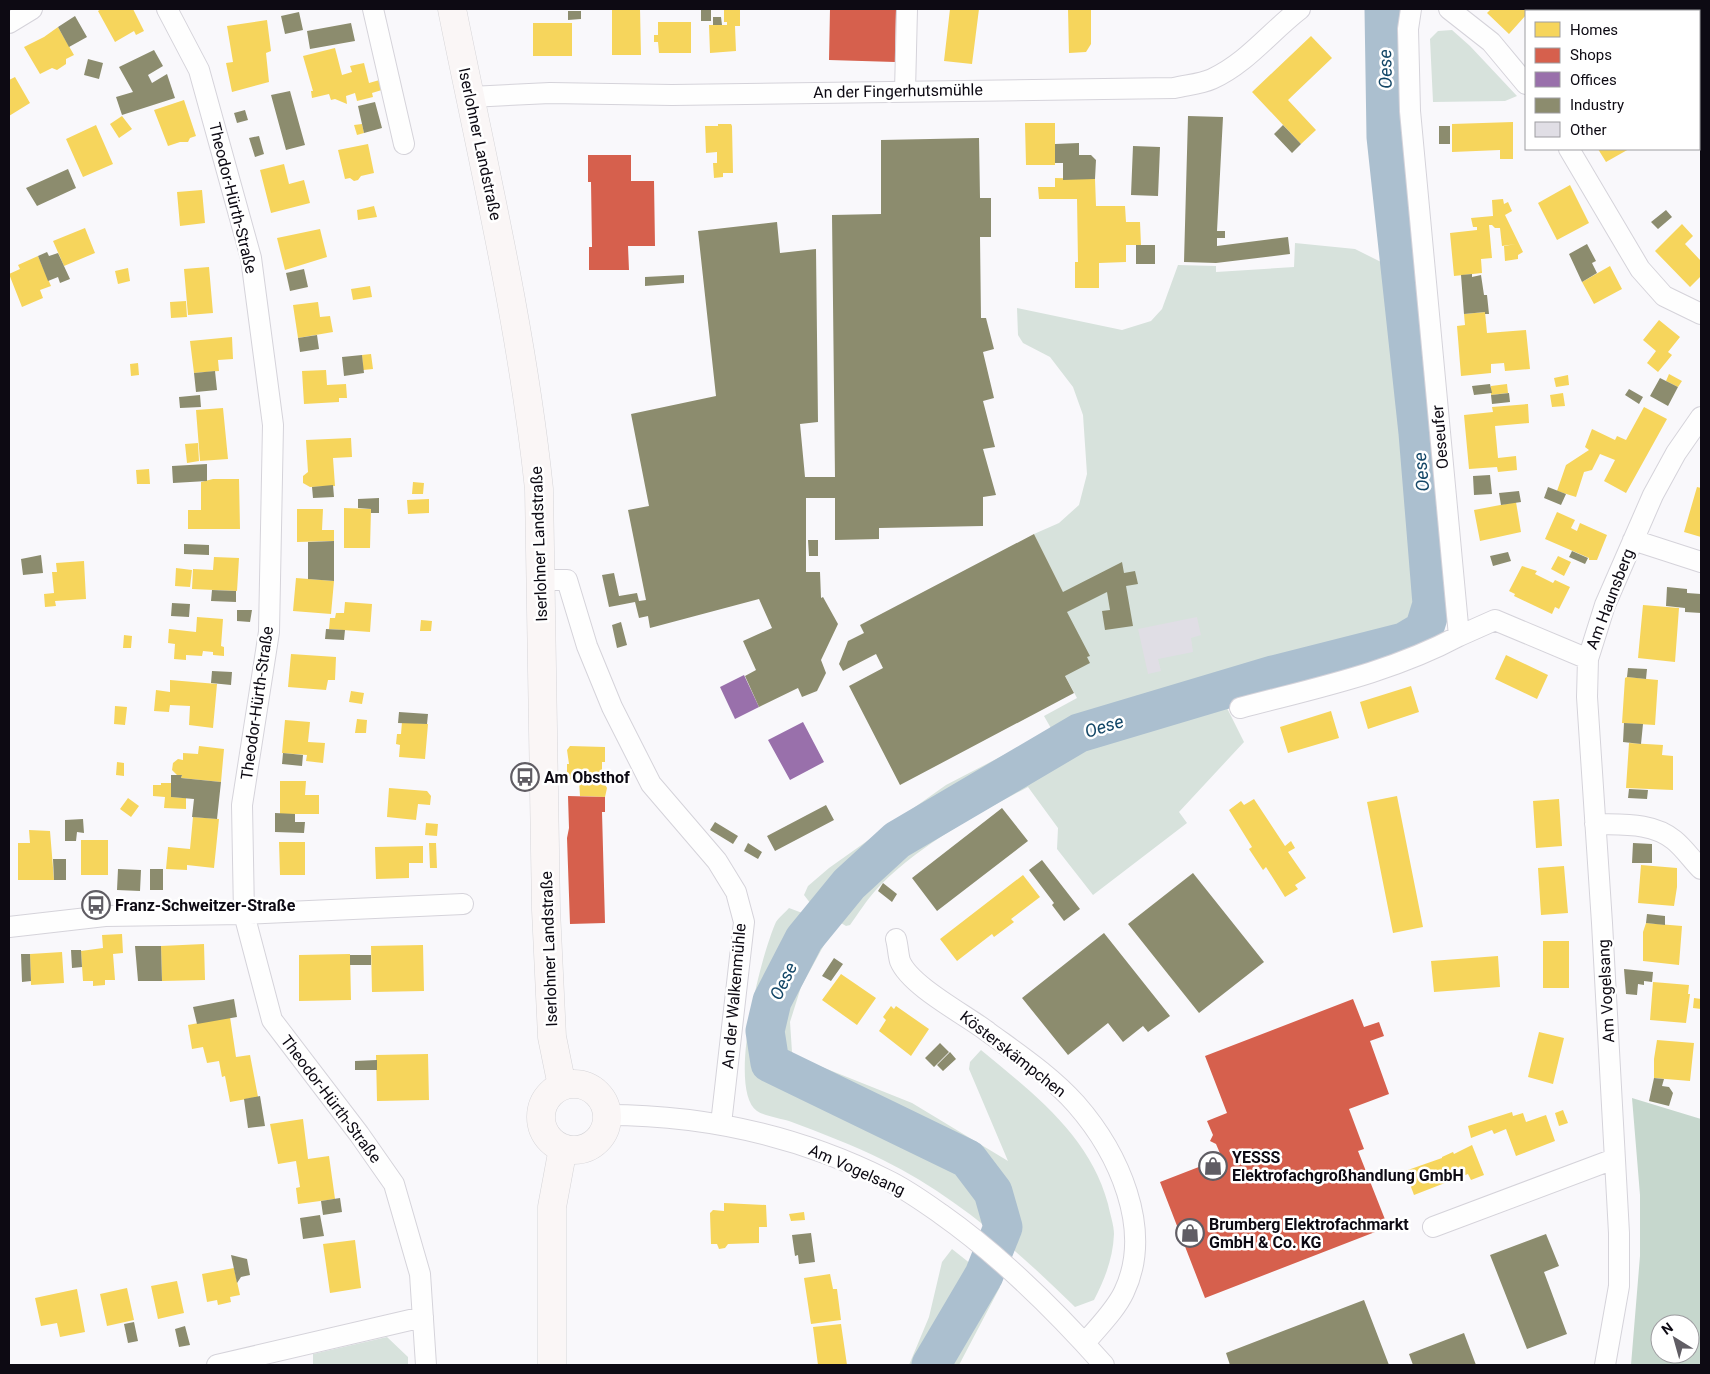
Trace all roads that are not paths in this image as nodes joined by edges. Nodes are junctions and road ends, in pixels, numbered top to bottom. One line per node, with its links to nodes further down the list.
1 (32, 9): 9 (street)
2 (167, 9): 26 (street, Theodor-Hürth-Straße)
3 (373, 9): 13 (street)
4 (452, 9): 12 (main road, Iserlohner Landstraße)
5 (907, 9): 11 (street)
6 (1300, 9): 11 (street, An der Fingerhutsmühle)
7 (1411, 9): 20 (street, Oeseufer)
8 (1449, 9): 10 (street)
9 (9, 23)
10 (1525, 83)
11 (905, 91): 12 (street, An der Fingerhutsmühle)
12 (470, 97): 19 (main road, Iserlohner Landstraße)
13 (404, 144)
14 (1570, 150): 15 (street)
15 (1701, 314)
16 (1701, 417): 17 (street, Am Haunsberg)
17 (1633, 540): 18 (street); 21 (street, Am Haunsberg)
18 (1701, 562)
19 (542, 580): 29 (main road, Iserlohner Landstraße); 31 (street, An der Walkenmühle)
20 (1459, 636): 21 (street, Am Haunsberg); 22 (street)
21 (1588, 659): 23 (street, Am Vogelsang)
22 (1240, 708)
23 (1595, 824): 24 (street); 33 (street, Am Vogelsang)
24 (1701, 869)
25 (463, 904): 26 (street)
26 (244, 914): 27 (street); 35 (street, Theodor-Hürth-Straße)
27 (9, 927)
28 (896, 938): 36 (street, Kösterskämpchen)
29 (562, 1086): 30 (main road); 32 (main road)
30 (607, 1116): 31 (street, Am Vogelsang); 32 (main road)
31 (720, 1124): 36 (street, Am Vogelsang)
32 (562, 1148): 39 (main road)
33 (1614, 1158): 34 (street); 41 (street, Am Vogelsang)
34 (1432, 1227)
35 (423, 1317): 37 (street); 38 (street, Theodor-Hürth-Straße)
36 (1085, 1343): 40 (street, Am Vogelsang)
37 (217, 1365)
38 (426, 1365)
39 (552, 1365)
40 (1104, 1365)
41 (1605, 1365)

